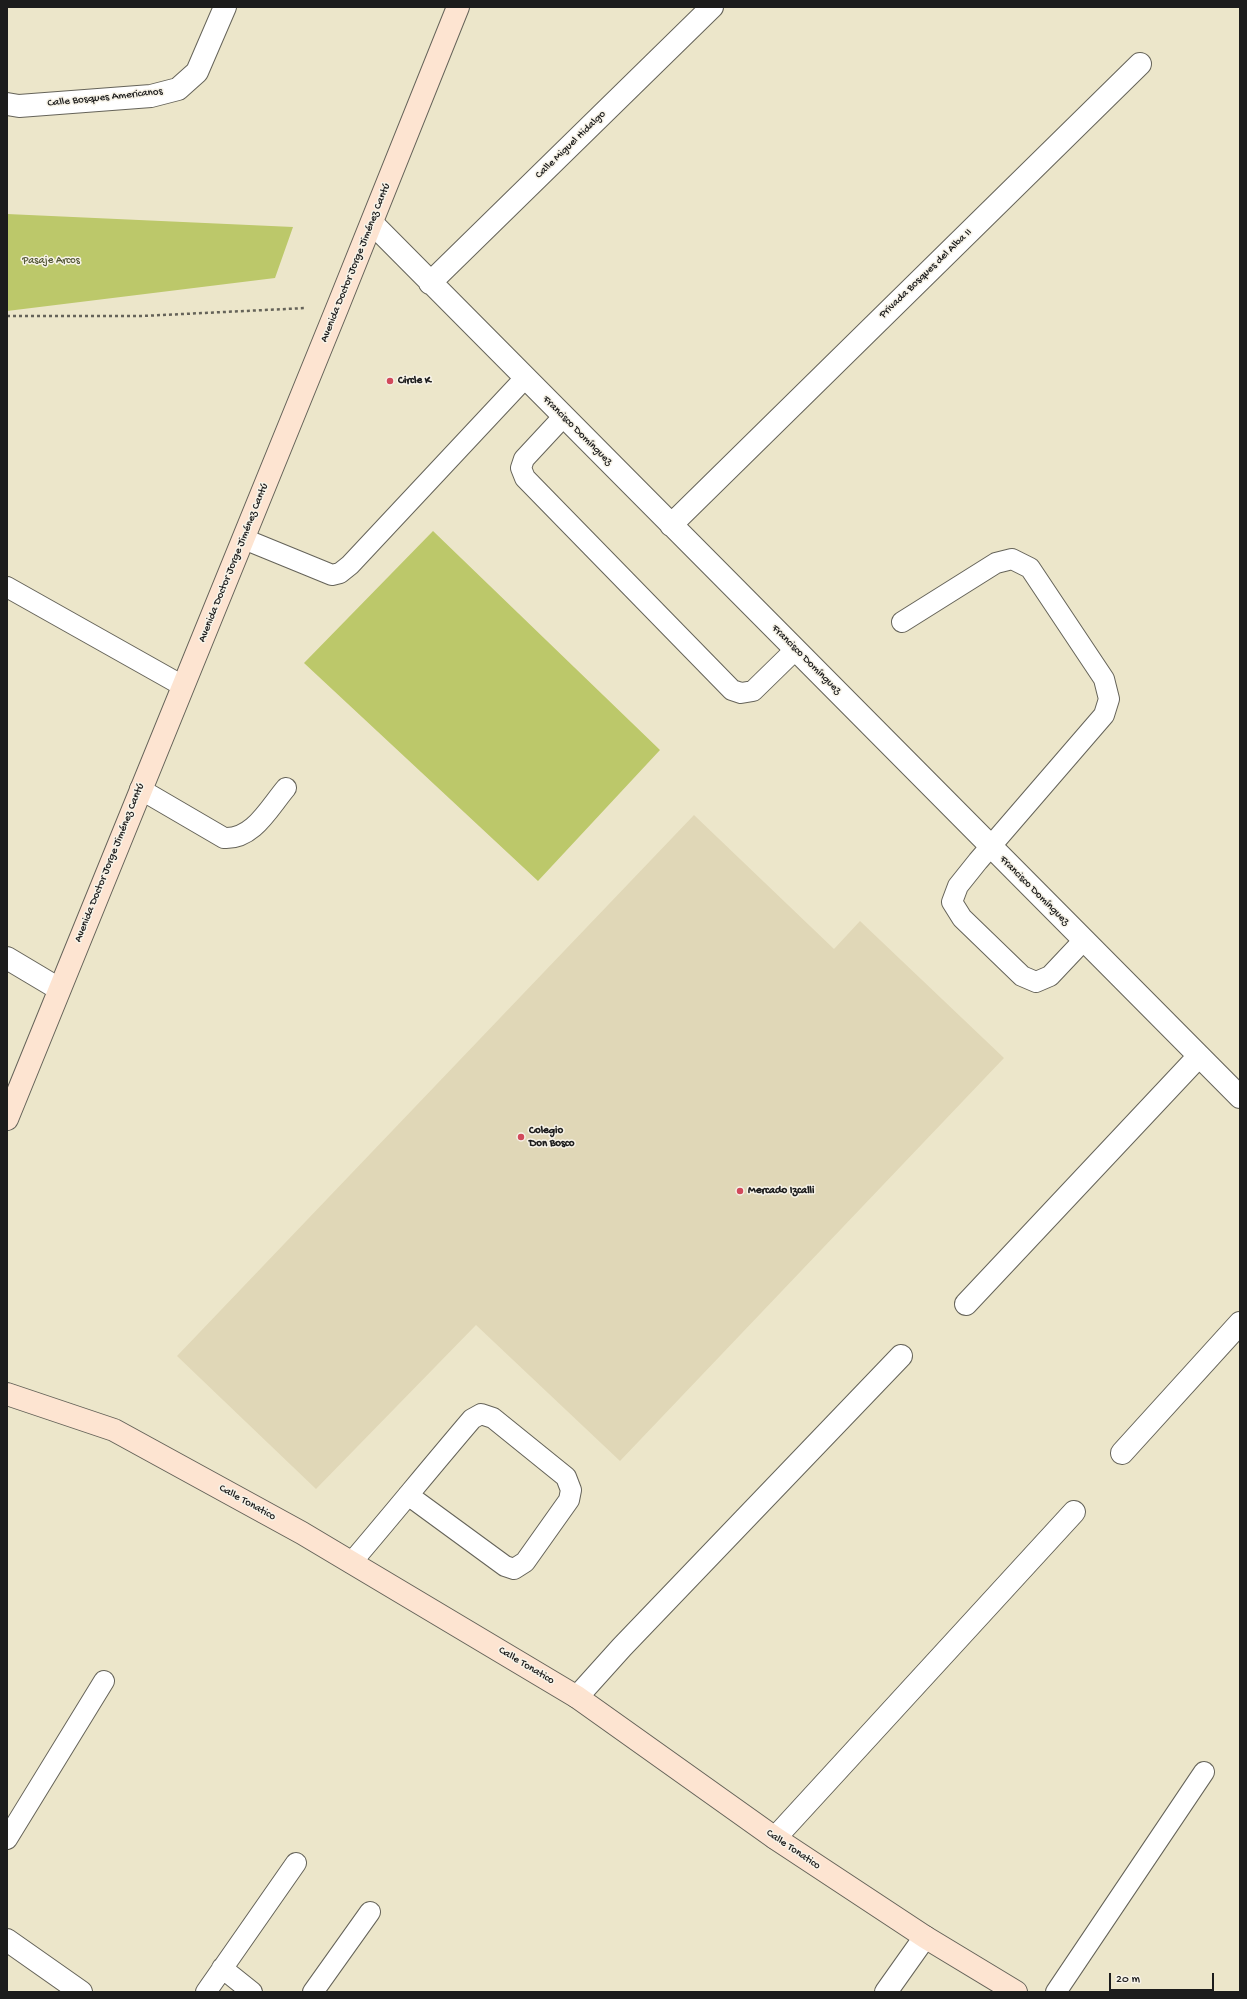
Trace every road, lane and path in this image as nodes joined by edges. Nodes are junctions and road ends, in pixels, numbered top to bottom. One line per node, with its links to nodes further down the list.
1 (225, 7): 5 (street, Calle Bosques Americanos)
2 (458, 7): 6 (main road, Avenida Doctor Jorge Jiménez Cantú)
3 (712, 7): 7 (street, Calle Miguel Hidalgo)
4 (1140, 64): 12 (street, Privada Bosques del Alba II)
5 (7, 104)
6 (372, 223): 7 (street, Francisco Domínguez); 8 (main road, Avenida Doctor Jorge Jiménez Cantú)
7 (430, 283): 10 (street, Francisco Domínguez)
8 (338, 306): 9 (path); 13 (main road, Avenida Doctor Jorge Jiménez Cantú)
9 (7, 316)
10 (525, 378): 11 (street, Francisco Domínguez); 13 (lane)
11 (563, 417): 12 (street, Francisco Domínguez); 16 (lane)
12 (671, 525): 16 (street, Francisco Domínguez)
13 (244, 539): 17 (main road, Avenida Doctor Jorge Jiménez Cantú)
14 (7, 587): 17 (lane)
15 (902, 622): 20 (lane)
16 (795, 650): 20 (street, Francisco Domínguez)
17 (183, 686): 19 (main road, Avenida Doctor Jorge Jiménez Cantú)
18 (286, 788): 19 (lane)
19 (140, 790): 23 (main road, Avenida Doctor Jorge Jiménez Cantú)
20 (990, 846): 21 (street, Francisco Domínguez); 21 (lane)
21 (1083, 941): 24 (street, Francisco Domínguez)
22 (7, 958): 23 (street)
23 (59, 989): 26 (main road, Avenida Doctor Jorge Jiménez Cantú)
24 (1199, 1056): 25 (street, Francisco Domínguez); 27 (street)
25 (1240, 1097)
26 (7, 1119)
27 (966, 1304)
28 (1240, 1323): 31 (street)
29 (901, 1356): 36 (street)
30 (7, 1394): 34 (main road, Calle Tonatico)
31 (1122, 1452)
32 (408, 1495): 32 (lane); 34 (lane)
33 (1074, 1512): 38 (street)
34 (351, 1563): 36 (main road, Calle Tonatico)
35 (104, 1681): 39 (lane)
36 (577, 1697): 38 (main road, Calle Tonatico)
37 (1204, 1772): 51 (lane)
38 (775, 1838): 42 (main road, Calle Tonatico)
39 (7, 1839)
40 (296, 1863): 44 (lane)
41 (370, 1912): 48 (lane)
42 (925, 1937): 49 (street); 50 (main road, Calle Tonatico)
43 (9, 1946): 45 (street)
44 (222, 1968): 46 (lane); 47 (lane)
45 (81, 1992)
46 (206, 1992)
47 (252, 1992)
48 (313, 1992)
49 (886, 1992)
50 (1016, 1992)
51 (1056, 1992)

